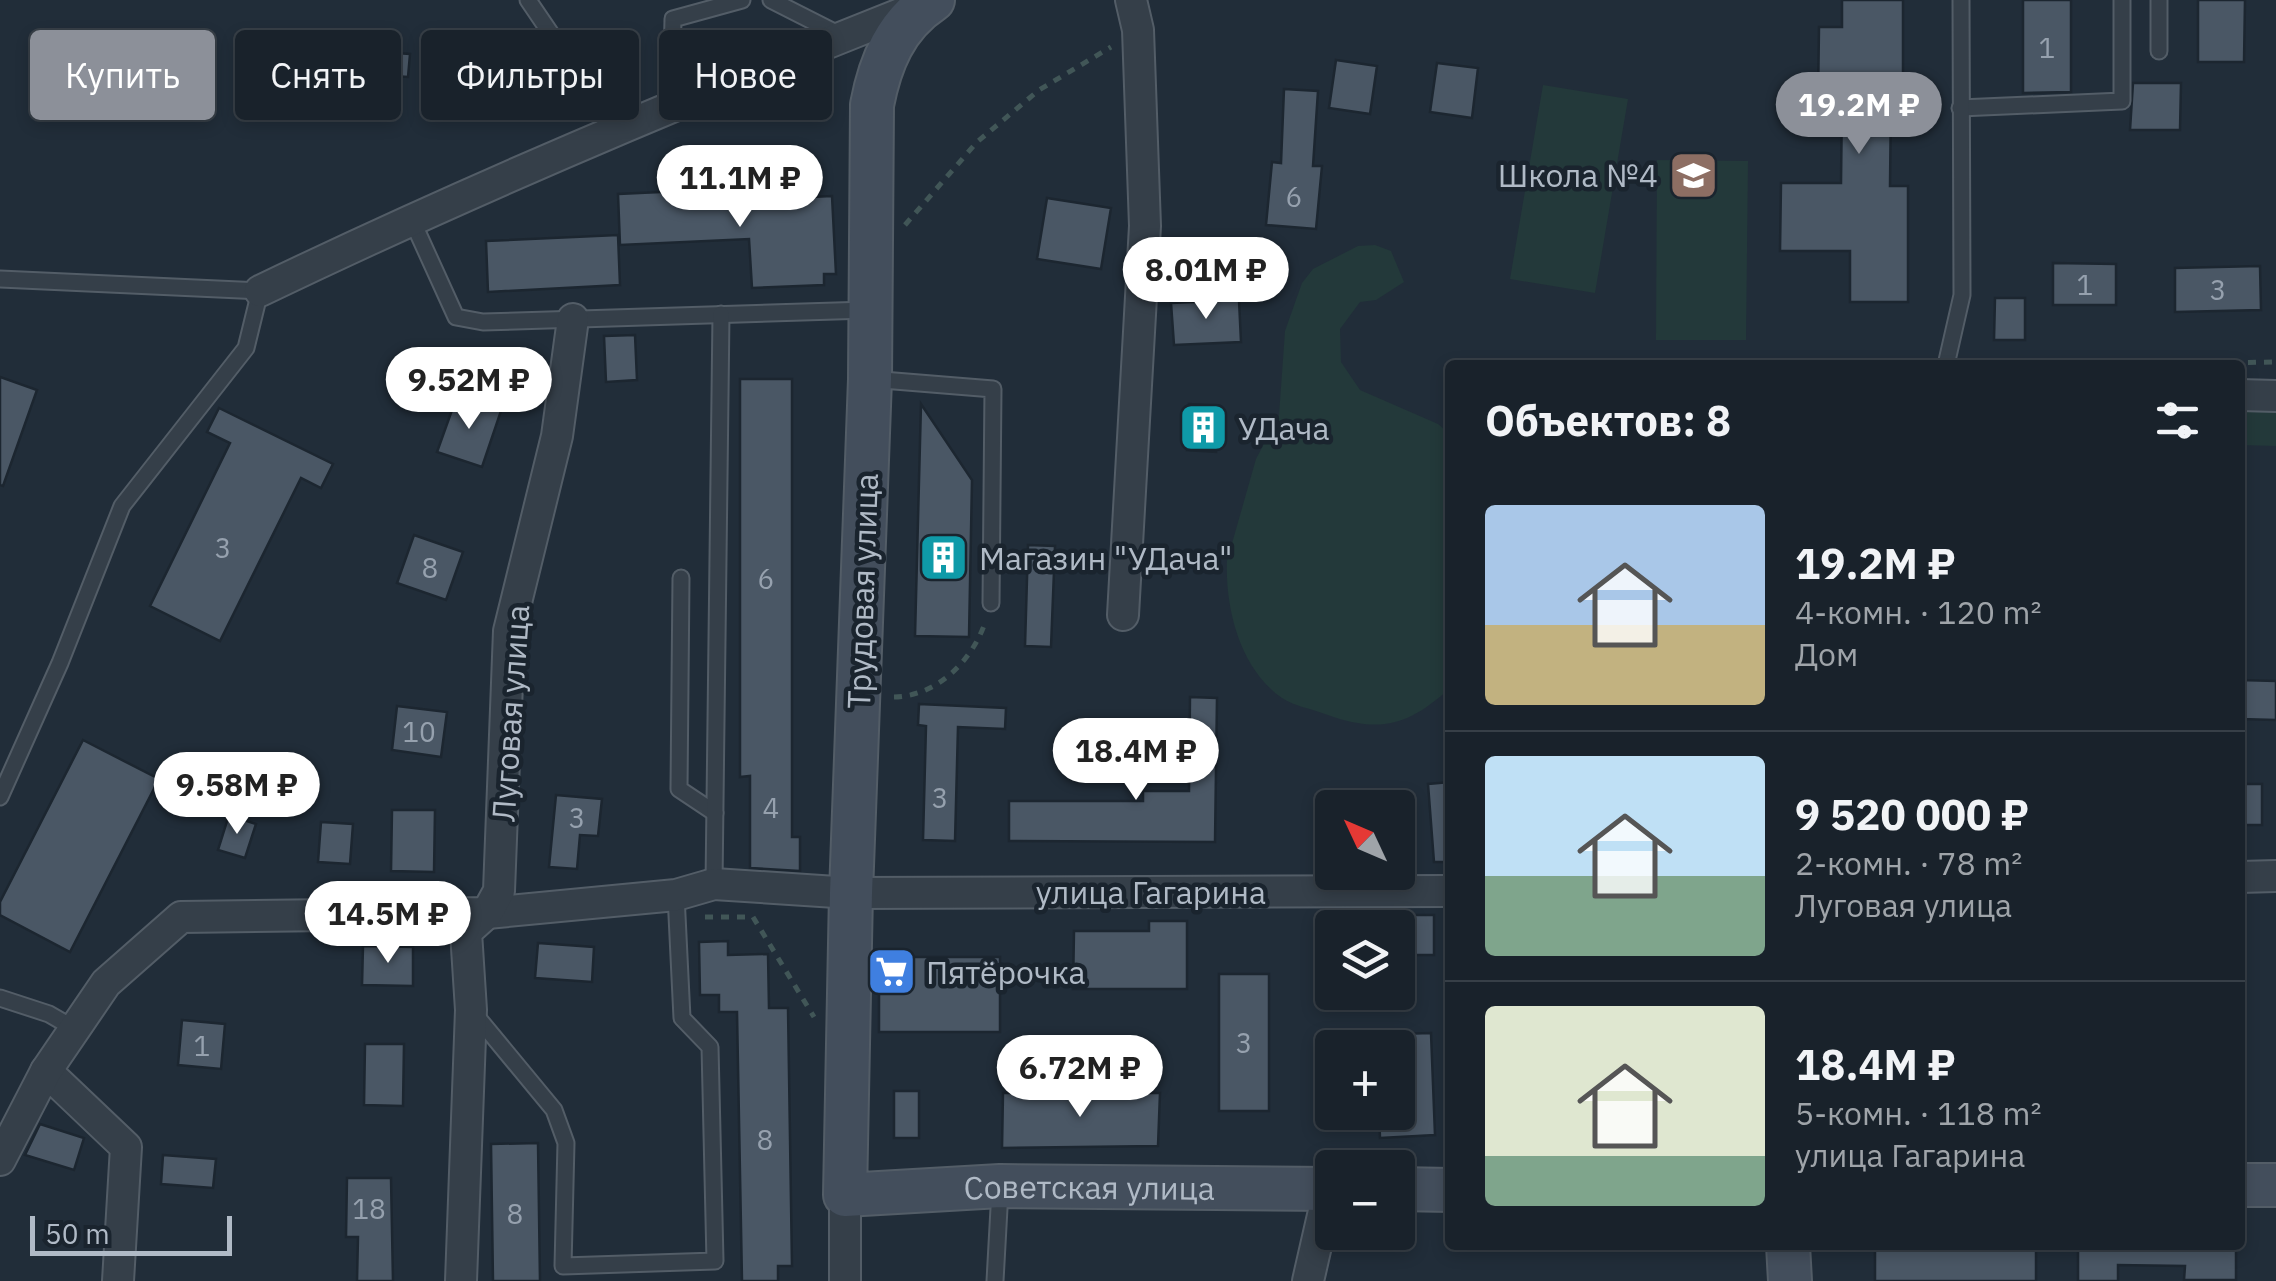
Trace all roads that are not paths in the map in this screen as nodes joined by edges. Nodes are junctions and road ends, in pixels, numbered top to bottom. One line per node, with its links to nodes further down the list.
1 (528, 0): 15 (lane)
2 (742, 0): 9 (lane)
3 (771, 0): 10 (lane)
4 (1131, 0): 28 (street)
5 (1961, 0): 13 (lane)
6 (2122, 0): 13 (lane)
7 (2159, 0): 12 (lane)
8 (929, 2): 10 (street); 19 (street, Трудовая улица)
9 (673, 30)
10 (844, 36): 11 (street)
11 (832, 41)
12 (2159, 51)
13 (1960, 108): 22 (lane)
14 (659, 111): 15 (street)
15 (611, 131): 16 (street)
16 (410, 218): 18 (street); 21 (lane)
17 (0, 279): 18 (lane)
18 (260, 291): 29 (lane)
19 (870, 310): 20 (lane); 23 (street, Трудовая улица)
20 (721, 314): 21 (lane); 30 (lane)
21 (573, 319): 37 (street, Луговая улица)
22 (1947, 360)
23 (870, 379): 27 (lane); 35 (street, Трудовая улица)
24 (2245, 396): 25 (street)
25 (2276, 396)
26 (681, 578): 30 (lane)
27 (992, 603)
28 (1124, 614)
29 (0, 797)
30 (715, 814): 33 (lane)
31 (2276, 876): 32 (street)
32 (2245, 877)
33 (714, 884): 35 (street, улица Гагарина); 36 (street, улица Гагарина)
34 (1445, 891): 35 (street, улица Гагарина)
35 (851, 893): 49 (street, Трудовая улица)
36 (676, 894): 37 (street, улица Гагарина); 39 (lane)
37 (487, 913): 39 (street, Луговая улица); 40 (street, улица Гагарина)
38 (0, 998): 40 (lane)
39 (471, 1010): 53 (street, Луговая улица)
40 (75, 1029): 41 (street, улица Гагарина)
41 (46, 1071): 42 (street, улица Гагарина); 52 (street)
42 (0, 1160)
43 (2276, 1185): 45 (street)
44 (1000, 1186): 46 (street, Советская улица); 49 (street, Советская улица); 55 (lane)
45 (2245, 1186)
46 (1315, 1189)
47 (1415, 1189): 48 (street)
48 (1445, 1190)
49 (845, 1195): 54 (street)
50 (1316, 1250): 56 (street)
51 (1788, 1250): 57 (street)
52 (118, 1281)
53 (461, 1281)
54 (845, 1281)
55 (995, 1281)
56 (1308, 1281)
57 (1790, 1281)

